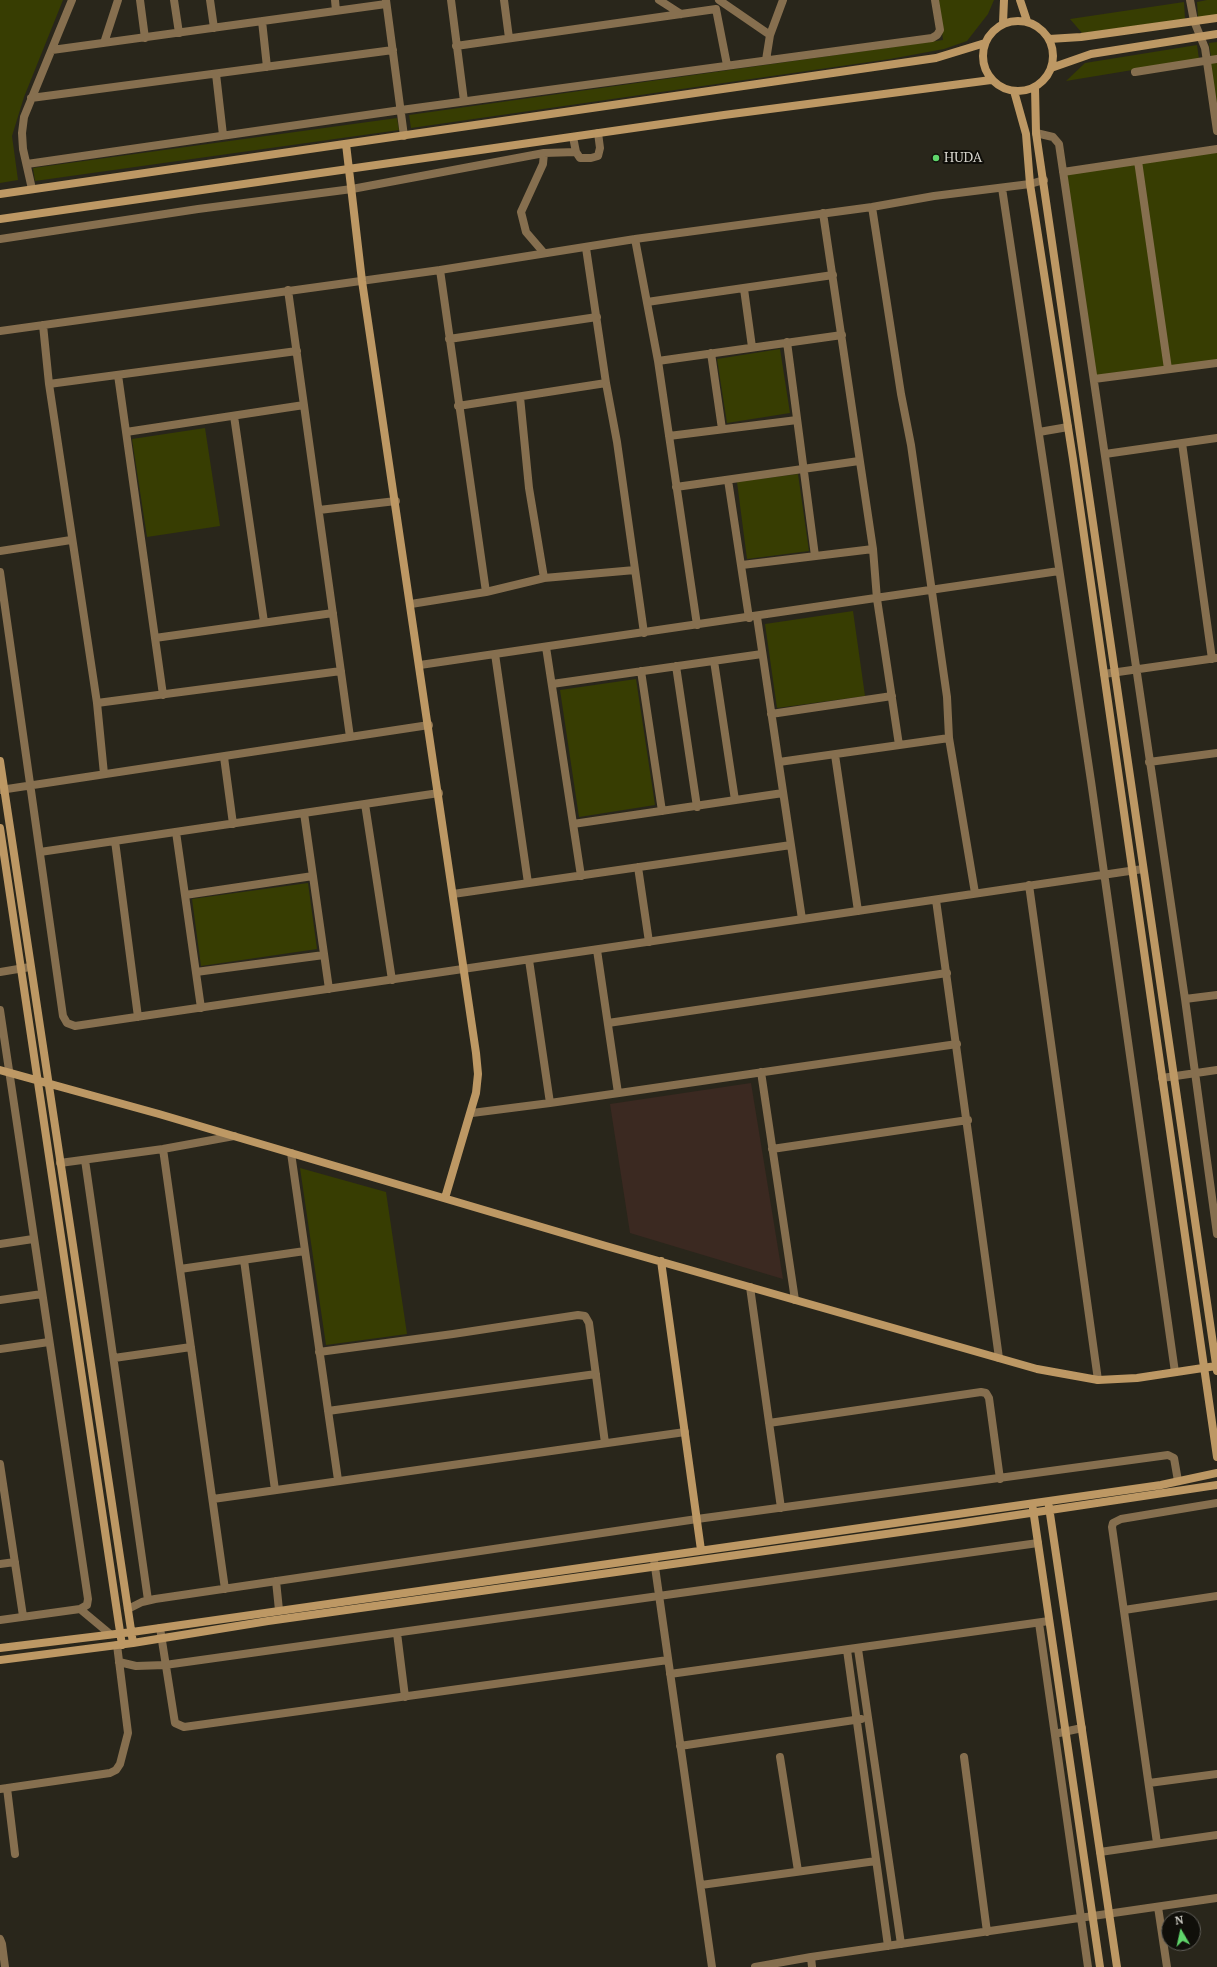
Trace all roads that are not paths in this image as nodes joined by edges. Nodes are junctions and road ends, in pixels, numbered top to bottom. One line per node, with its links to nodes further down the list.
1 (72, 0): 36 (street)
2 (118, 0): 34 (street)
3 (140, 0): 30 (street)
4 (174, 0): 26 (street)
5 (210, 0): 25 (street)
6 (335, 0): 18 (street)
7 (450, 0): 35 (street)
8 (504, 0): 31 (street)
9 (659, 0): 19 (street)
10 (783, 0): 28 (street)
11 (935, 0): 39 (street)
12 (1004, 0): 24 (street)
13 (1020, 0): 22 (street)
14 (1190, 0): 23 (street)
15 (724, 1): 17 (street); 28 (street)
16 (386, 2): 18 (street); 37 (street)
17 (716, 8): 19 (street); 41 (street)
18 (336, 11): 21 (street)
19 (681, 14): 31 (street)
20 (1217, 18): 23 (street)
21 (262, 21): 25 (street); 42 (street)
22 (1027, 21): 24 (street); 32 (street)
23 (1194, 21): 29 (street); 32 (street)
24 (1003, 24): 33 (street)
25 (214, 28): 26 (street)
26 (179, 33): 30 (street)
27 (1217, 34): 29 (street)
28 (770, 35): 39 (street)
29 (1201, 37): 40 (street); 43 (street)
30 (145, 38): 34 (street)
31 (509, 38): 35 (street)
32 (1049, 39): 43 (street)
33 (985, 43): 46 (street); 56 (street)
34 (104, 44): 36 (street)
35 (456, 46): 50 (street)
36 (52, 50): 49 (street)
37 (393, 50): 42 (street); 51 (street)
38 (1217, 59): 40 (street)
39 (766, 60): 41 (street)
40 (1207, 61): 44 (street); 52 (street)
41 (727, 65): 50 (street)
42 (267, 67): 45 (street)
43 (1052, 68): 47 (street)
44 (1135, 72)
45 (216, 74): 49 (street); 55 (street)
46 (991, 80): 48 (street); 53 (street)
47 (1035, 87): 48 (street); 54 (street)
48 (1014, 91): 67 (street)
49 (31, 98): 63 (street)
50 (464, 101): 51 (street)
51 (401, 110): 55 (street); 56 (street)
52 (1217, 131)
53 (598, 133): 57 (street); 60 (street)
54 (1036, 133): 65 (street); 66 (street)
55 (223, 135): 63 (street)
56 (404, 136): 58 (street)
57 (573, 137): 60 (street); 64 (street)
58 (346, 144): 64 (street); 69 (street)
59 (1217, 149): 62 (street)
60 (576, 152): 61 (street)
61 (544, 153): 70 (street); 78 (street)
62 (1138, 161): 65 (street); 96 (street)
63 (27, 164): 69 (street)
64 (349, 169): 70 (street); 74 (street)
65 (1063, 172): 98 (street)
66 (1044, 180): 67 (street); 149 (street)
67 (1030, 184): 68 (street); 106 (street)
68 (1002, 188): 72 (street); 109 (street)
69 (32, 189): 71 (street)
70 (352, 189): 75 (street); 81 (street)
71 (0, 194)
72 (872, 207): 73 (street); 129 (street)
73 (823, 213): 76 (street); 80 (street)
74 (0, 219)
75 (0, 239)
76 (635, 239): 77 (street); 84 (street)
77 (586, 248): 78 (street); 85 (street)
78 (544, 253): 79 (street)
79 (440, 270): 81 (street); 89 (street)
80 (833, 275): 82 (street); 88 (street)
81 (362, 281): 83 (street); 118 (street)
82 (744, 289): 84 (street); 91 (street)
83 (288, 290): 86 (street); 92 (street)
84 (647, 302): 94 (street)
85 (597, 317): 89 (street); 100 (street)
86 (43, 325): 87 (street); 99 (street)
87 (0, 331)
88 (842, 335): 90 (street); 114 (street)
89 (449, 339): 103 (street)
90 (787, 342): 91 (street); 105 (street)
91 (752, 347): 93 (street)
92 (297, 350): 97 (street); 102 (street)
93 (711, 353): 94 (street); 107 (street)
94 (658, 361): 110 (street)
95 (1217, 363): 96 (street)
96 (1168, 369): 98 (street)
97 (118, 375): 99 (street); 108 (street)
98 (1094, 380): 113 (street)
99 (49, 384): 120 (street)
100 (606, 384): 101 (street); 125 (street)
101 (520, 397): 103 (street); 128 (street)
102 (304, 405): 104 (street); 119 (street)
103 (458, 406): 130 (street)
104 (234, 416): 108 (street); 135 (street)
105 (797, 420): 107 (street); 115 (street)
106 (1068, 427): 109 (street); 150 (street)
107 (722, 429): 110 (street)
108 (126, 432): 138 (street)
109 (1039, 432): 126 (street)
110 (669, 436): 117 (street)
111 (1217, 438): 112 (street)
112 (1182, 443): 113 (street); 142 (street)
113 (1105, 454): 146 (street)
114 (859, 461): 115 (street); 121 (street)
115 (804, 468): 116 (street); 123 (street)
116 (728, 480): 117 (street); 124 (street)
117 (676, 487): 136 (street)
118 (396, 501): 119 (street); 132 (street)
119 (319, 510): 133 (street)
120 (71, 540): 122 (street); 154 (street)
121 (873, 548): 123 (street); 131 (street)
122 (0, 551)
123 (815, 556): 124 (street)
124 (742, 565): 134 (street)
125 (636, 570): 128 (street); 137 (street)
126 (1059, 571): 129 (street); 186 (street)
127 (0, 572): 167 (street)
128 (544, 578): 130 (street)
129 (930, 589): 131 (street); 158 (street)
130 (486, 592): 132 (street)
131 (877, 599): 134 (street); 153 (street)
132 (411, 604): 144 (street)
133 (333, 613): 135 (street); 147 (street)
134 (753, 617): 136 (street); 141 (street)
135 (264, 622): 138 (street)
136 (697, 625): 137 (street)
137 (644, 633): 139 (street)
138 (155, 638): 152 (street)
139 (546, 647): 140 (street); 151 (street)
140 (495, 654): 144 (street); 189 (street)
141 (762, 654): 143 (street); 155 (street)
142 (1214, 658): 146 (street)
143 (714, 661): 145 (street); 171 (street)
144 (420, 665): 156 (street)
145 (676, 666): 148 (street); 173 (street)
146 (1136, 670): 149 (street); 165 (street)
147 (341, 671): 152 (street); 157 (street)
148 (641, 671): 151 (street); 174 (street)
149 (1114, 673): 150 (street); 184 (street)
150 (1104, 674): 185 (street)
151 (552, 684): 177 (street)
152 (163, 695): 154 (street)
153 (892, 696): 155 (street); 159 (street)
154 (97, 703): 166 (street)
155 (771, 714): 164 (street)
156 (429, 726): 157 (street); 169 (street)
157 (350, 737): 162 (street)
158 (949, 738): 159 (street); 191 (street)
159 (899, 745): 161 (street)
160 (1217, 753): 165 (street)
161 (835, 755): 164 (street); 195 (street)
162 (224, 757): 166 (street); 176 (street)
163 (0, 761): 168 (street)
164 (779, 762): 170 (street)
165 (1149, 762): 210 (street)
166 (104, 774): 167 (street)
167 (31, 785): 168 (street); 182 (street)
168 (2, 790): 201 (street)
169 (439, 793): 172 (street); 192 (street)
170 (783, 794): 171 (street); 181 (street)
171 (735, 800): 173 (street)
172 (365, 804): 175 (street); 207 (street)
173 (697, 807): 174 (street)
174 (662, 811): 177 (street)
175 (304, 813): 176 (street); 187 (street)
176 (233, 824): 179 (street)
177 (573, 824): 188 (street)
178 (0, 828): 202 (street)
179 (176, 832): 180 (street); 193 (street)
180 (115, 841): 182 (street); 213 (street)
181 (791, 845): 183 (street); 196 (street)
182 (40, 852): 213 (street)
183 (638, 867): 188 (street); 197 (street)
184 (1143, 869): 185 (street); 221 (street)
185 (1133, 871): 186 (street); 222 (street)
186 (1104, 875): 190 (street); 257 (street)
187 (313, 876): 193 (street); 199 (street)
188 (581, 876): 189 (street)
189 (528, 883): 192 (street)
190 (1030, 885): 191 (street); 259 (street)
191 (975, 893): 194 (street)
192 (453, 894): 203 (street)
193 (185, 895): 205 (street)
194 (936, 900): 195 (street); 206 (street)
195 (858, 911): 196 (street)
196 (802, 919): 197 (street)
197 (649, 942): 198 (street)
198 (597, 950): 200 (street); 214 (street)
199 (324, 955): 205 (street); 208 (street)
200 (529, 960): 203 (street); 226 (street)
201 (30, 967): 202 (street); 224 (street)
202 (21, 969): 204 (street); 223 (street)
203 (464, 969): 207 (street); 227 (street)
204 (0, 972)
205 (196, 972): 211 (street)
206 (947, 974): 214 (street); 215 (street)
207 (392, 980): 208 (street)
208 (329, 989): 211 (street)
209 (1217, 995): 210 (street)
210 (1185, 1000): 220 (street)
211 (201, 1008): 213 (street)
212 (0, 1010): 219 (street)
213 (138, 1017)
214 (608, 1023): 225 (street)
215 (957, 1044): 218 (street); 228 (street)
216 (0, 1070): 219 (street)
217 (1217, 1070): 220 (street)
218 (761, 1072): 225 (street); 233 (street)
219 (10, 1073): 223 (street); 239 (street)
220 (1194, 1073): 221 (street); 238 (street)
221 (1174, 1076): 222 (street); 256 (street)
222 (1162, 1078): 255 (street)
223 (37, 1079): 224 (street); 231 (street)
224 (48, 1082): 229 (street); 230 (street)
225 (618, 1093): 226 (street)
226 (550, 1103): 227 (street)
227 (472, 1113): 237 (street)
228 (968, 1120): 233 (street); 254 (street)
229 (234, 1136): 232 (street); 234 (street)
230 (57, 1147): 231 (street); 236 (street)
231 (47, 1149): 301 (street)
232 (163, 1149): 235 (street); 244 (street)
233 (772, 1149): 248 (street)
234 (291, 1153): 237 (street); 241 (street)
235 (85, 1160): 236 (street); 253 (street)
236 (60, 1163): 292 (street)
237 (445, 1198): 243 (street)
238 (1217, 1234)
239 (34, 1239): 240 (street); 246 (street)
240 (0, 1244)
241 (305, 1251): 242 (street); 252 (street)
242 (244, 1260): 244 (street); 271 (street)
243 (661, 1262): 245 (street); 262 (street)
244 (180, 1269): 250 (street)
245 (750, 1287): 248 (street); 261 (street)
246 (42, 1294): 247 (street); 249 (street)
247 (0, 1300)
248 (795, 1300): 254 (street)
249 (49, 1342): 251 (street); 291 (street)
250 (191, 1347): 253 (street); 272 (street)
251 (0, 1349)
252 (319, 1352): 258 (street); 260 (street)
253 (114, 1358): 290 (street)
254 (999, 1358): 259 (street)
255 (1204, 1368): 256 (street); 257 (street); 264 (street)
256 (1217, 1369)
257 (1175, 1372): 259 (street)
258 (596, 1374): 260 (street); 263 (street)
259 (1098, 1380)
260 (328, 1411): 268 (street)
261 (769, 1423): 267 (street); 276 (street)
262 (685, 1432): 263 (street); 279 (street)
263 (605, 1443): 268 (street)
264 (1217, 1457)
265 (0, 1464): 283 (street)
266 (1217, 1473): 269 (street)
267 (1000, 1479): 269 (street); 276 (street)
268 (338, 1480): 271 (street)
269 (1178, 1481): 273 (street)
270 (1217, 1485): 277 (street)
271 (275, 1490): 272 (street)
272 (213, 1499): 287 (street)
273 (1048, 1500): 274 (street); 277 (street)
274 (1032, 1502): 278 (street); 281 (street)
275 (1217, 1503): 294 (street)
276 (781, 1508): 279 (street)
277 (1050, 1510): 278 (street); 318 (street)
278 (1034, 1513): 280 (street); 285 (street)
279 (697, 1520): 281 (street); 286 (street)
280 (1038, 1543): 289 (street); 297 (street)
281 (701, 1550): 282 (street)
282 (654, 1557): 285 (street); 293 (street)
283 (15, 1562): 284 (street); 295 (street)
284 (0, 1564)
285 (655, 1567): 289 (street); 304 (street)
286 (276, 1581): 287 (street); 293 (street)
287 (226, 1589): 290 (street)
288 (1217, 1596): 294 (street)
289 (658, 1597): 302 (street); 311 (street)
290 (148, 1600): 292 (street)
291 (80, 1609): 295 (street); 303 (street)
292 (128, 1609): 300 (street)
293 (279, 1610): 299 (street)
294 (1124, 1610): 325 (street)
295 (23, 1616): 296 (street)
296 (0, 1620)
297 (1049, 1621): 298 (street); 319 (street)
298 (1040, 1623): 308 (street); 320 (street)
299 (160, 1628): 300 (street); 304 (street)
300 (132, 1632): 301 (street); 305 (street)
301 (121, 1633): 303 (street); 306 (street)
302 (397, 1633): 313 (street); 315 (street)
303 (110, 1634): 307 (street)
304 (162, 1639): 305 (street); 313 (street)
305 (133, 1643): 306 (street)
306 (119, 1645): 310 (street); 312 (street)
307 (0, 1648)
308 (858, 1649): 309 (street); 316 (street)
309 (847, 1650): 314 (street); 317 (street)
310 (0, 1660)
311 (668, 1660): 314 (street); 315 (street)
312 (119, 1662): 313 (street); 326 (street)
313 (165, 1665): 315 (street)
314 (670, 1674): 321 (street)
315 (405, 1697)
316 (868, 1718): 317 (street); 341 (street)
317 (857, 1720): 321 (street); 331 (street)
318 (1082, 1728): 319 (street); 329 (street)
319 (1065, 1731): 320 (street); 337 (street)
320 (1056, 1733): 338 (street)
321 (680, 1746): 333 (street)
322 (780, 1757): 332 (street)
323 (964, 1757): 339 (street)
324 (1217, 1774): 325 (street)
325 (1149, 1783): 328 (street)
326 (3, 1788): 330 (street)
327 (1217, 1835): 328 (street)
328 (1156, 1843): 329 (street)
329 (1100, 1852): 336 (street)
330 (15, 1854)
331 (876, 1861): 332 (street); 342 (street)
332 (798, 1870): 333 (street)
333 (701, 1885): 345 (street)
334 (1217, 1898): 335 (street)
335 (1158, 1907): 336 (street); 351 (street)
336 (1109, 1914): 337 (street); 350 (street)
337 (1092, 1917): 338 (street); 349 (street)
338 (1081, 1918): 339 (street); 348 (street)
339 (987, 1932): 341 (street)
340 (0, 1939): 344 (street)
341 (901, 1944): 342 (street)
342 (888, 1946): 343 (street)
343 (810, 1957): 346 (street); 347 (street)
344 (5, 1967)
345 (712, 1967)
346 (756, 1967)
347 (812, 1967)
348 (1088, 1967)
349 (1100, 1967)
350 (1117, 1967)
351 (1167, 1967)

